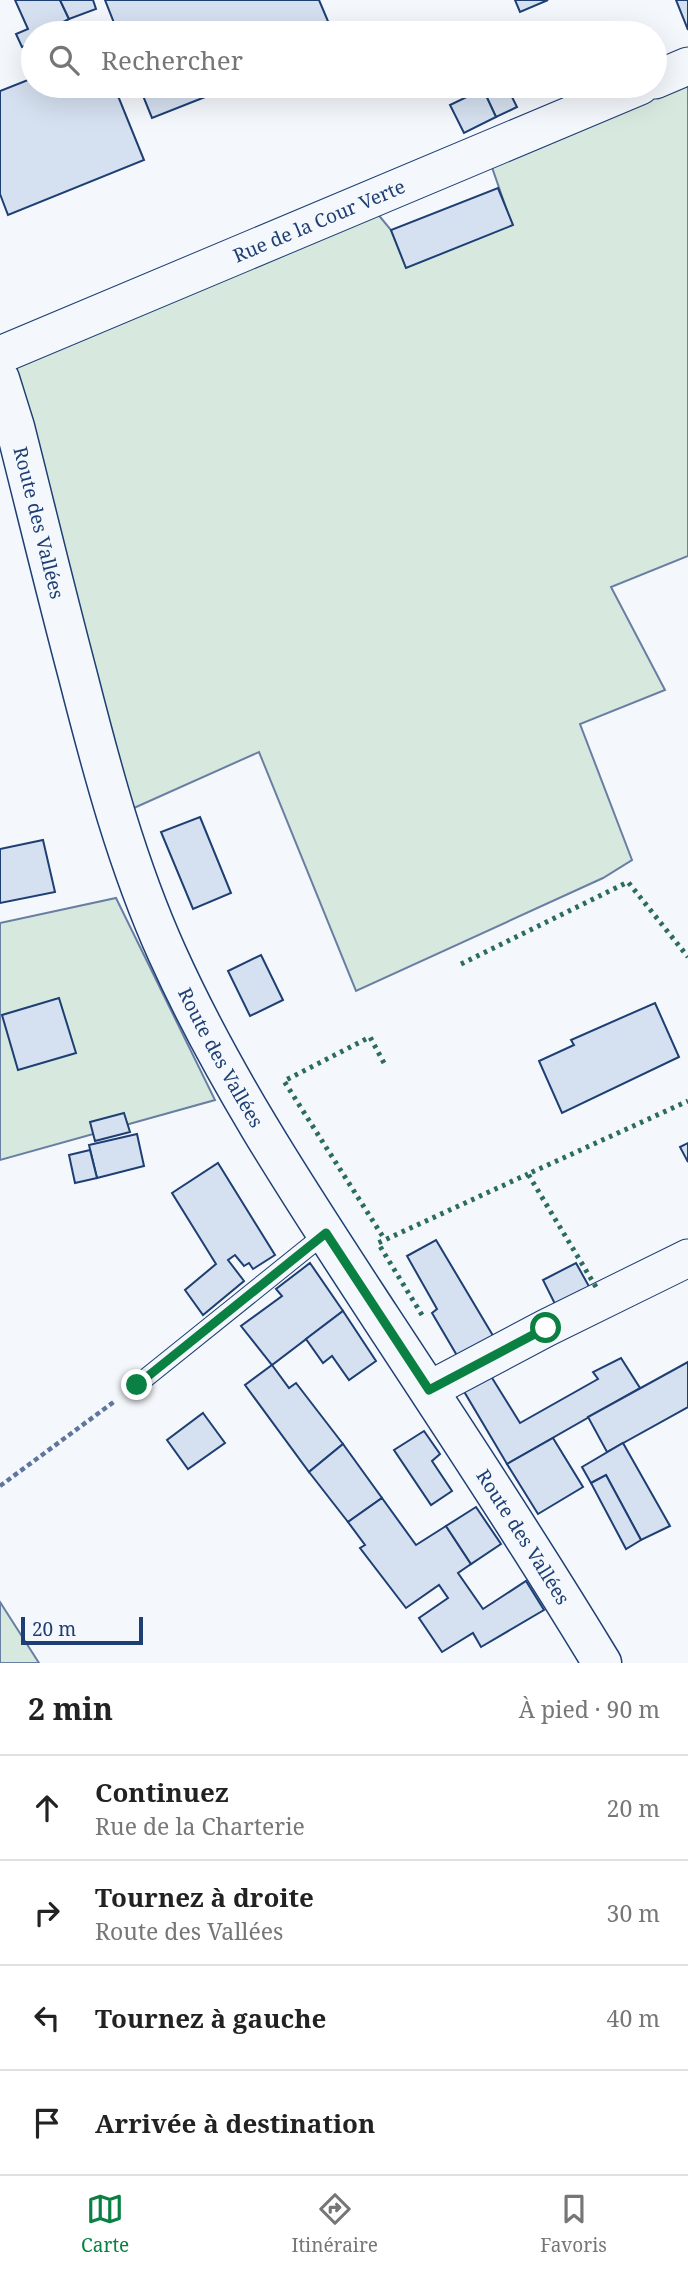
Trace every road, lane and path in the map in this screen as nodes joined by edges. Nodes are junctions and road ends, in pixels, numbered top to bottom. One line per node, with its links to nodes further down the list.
1 (688, 66): 2 (street)
2 (667, 75)
3 (611, 98): 4 (street, Rue de la Cour Verte)
4 (0, 355)
5 (0, 379): 6 (main road, Route des Vallées)
6 (326, 1233): 8 (lane); 9 (main road, Route des Vallées)
7 (688, 1258): 9 (street)
8 (137, 1385): 10 (path)
9 (429, 1390): 11 (main road, Route des Vallées)
10 (0, 1486)
11 (602, 1663)

